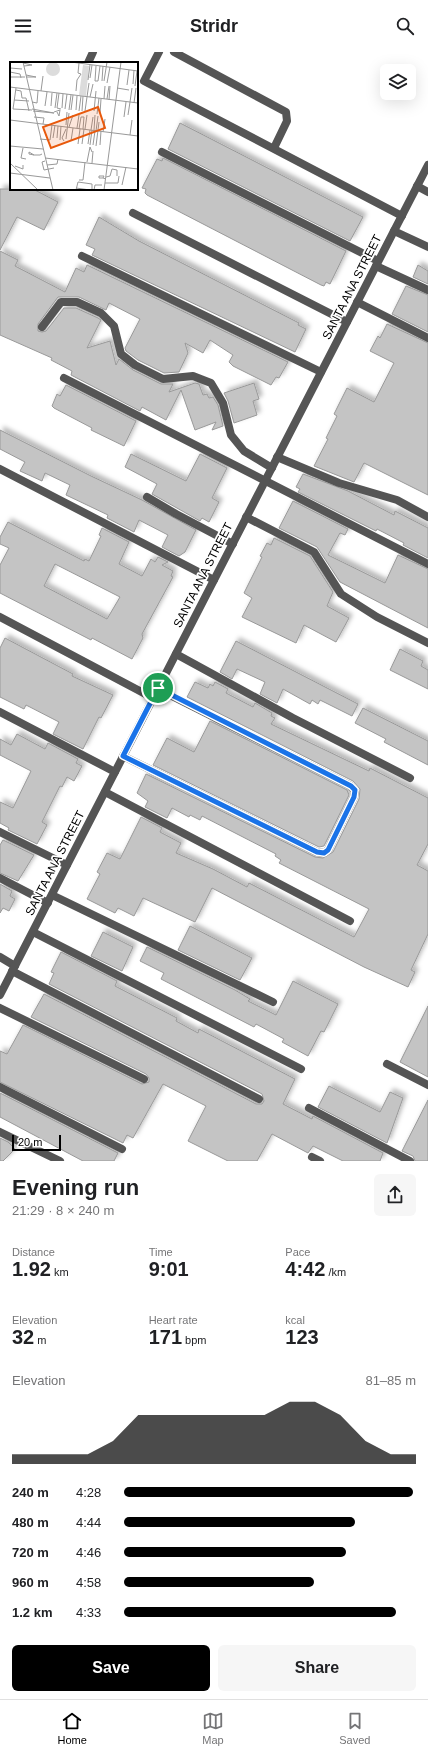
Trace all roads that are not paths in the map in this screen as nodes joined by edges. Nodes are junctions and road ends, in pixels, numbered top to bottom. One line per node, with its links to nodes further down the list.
1 (93, 52): 4 (street)
2 (159, 52): 5 (street)
3 (174, 52): 5 (street)
4 (88, 62)
5 (274, 148): 11 (street)
6 (162, 152): 15 (street)
7 (428, 165): 8 (street, SANTA ANA STREET)
8 (417, 186): 9 (street); 11 (street, SANTA ANA STREET)
9 (428, 192)
10 (133, 212): 18 (street)
11 (402, 216): 12 (street, SANTA ANA STREET)
12 (394, 231): 13 (street); 15 (street, SANTA ANA STREET)
13 (428, 247)
14 (82, 256): 21 (street)
15 (377, 263): 16 (street); 17 (street, SANTA ANA STREET)
16 (428, 290)
17 (357, 302): 18 (street, SANTA ANA STREET); 20 (street)
18 (347, 322): 21 (street, SANTA ANA STREET)
19 (42, 327): 24 (street)
20 (428, 338)
21 (321, 372): 23 (street, SANTA ANA STREET)
22 (64, 378): 26 (street)
23 (277, 457): 24 (street, SANTA ANA STREET); 29 (street)
24 (272, 468): 26 (street, SANTA ANA STREET)
25 (0, 469): 32 (street)
26 (265, 481): 28 (street, SANTA ANA STREET); 31 (street)
27 (147, 496): 30 (street)
28 (246, 517): 30 (street, SANTA ANA STREET); 34 (street)
29 (428, 518)
30 (233, 544): 32 (street, SANTA ANA STREET)
31 (428, 564)
32 (214, 580): 35 (street, SANTA ANA STREET)
33 (0, 617): 37 (street)
34 (428, 643)
35 (176, 654): 36 (street, SANTA ANA STREET); 41 (street)
36 (158, 688): 37 (street, SANTA ANA STREET); 39 (street)
37 (153, 698): 39 (street, SANTA ANA STREET)
38 (0, 712): 40 (street)
39 (123, 756): 40 (street, SANTA ANA STREET)
40 (115, 772): 42 (street, SANTA ANA STREET)
41 (410, 778)
42 (105, 792): 44 (street, SANTA ANA STREET); 47 (street)
43 (0, 832): 44 (street)
44 (67, 865): 46 (street, SANTA ANA STREET)
45 (0, 878): 46 (street)
46 (50, 899): 48 (street, SANTA ANA STREET); 52 (street)
47 (350, 921)
48 (33, 932): 50 (street, SANTA ANA STREET); 55 (street)
49 (0, 957): 50 (street)
50 (14, 969): 51 (street, SANTA ANA STREET); 59 (street)
51 (0, 995)
52 (273, 1002)
53 (0, 1008): 56 (street)
54 (387, 1064): 57 (street)
55 (301, 1069)
56 (144, 1079)
57 (428, 1085)
58 (0, 1087): 62 (street)
59 (259, 1099)
60 (309, 1108): 66 (street)
61 (0, 1132): 64 (street)
62 (122, 1149)
63 (312, 1157): 65 (street)
64 (60, 1161)
65 (320, 1161)
66 (410, 1161)

